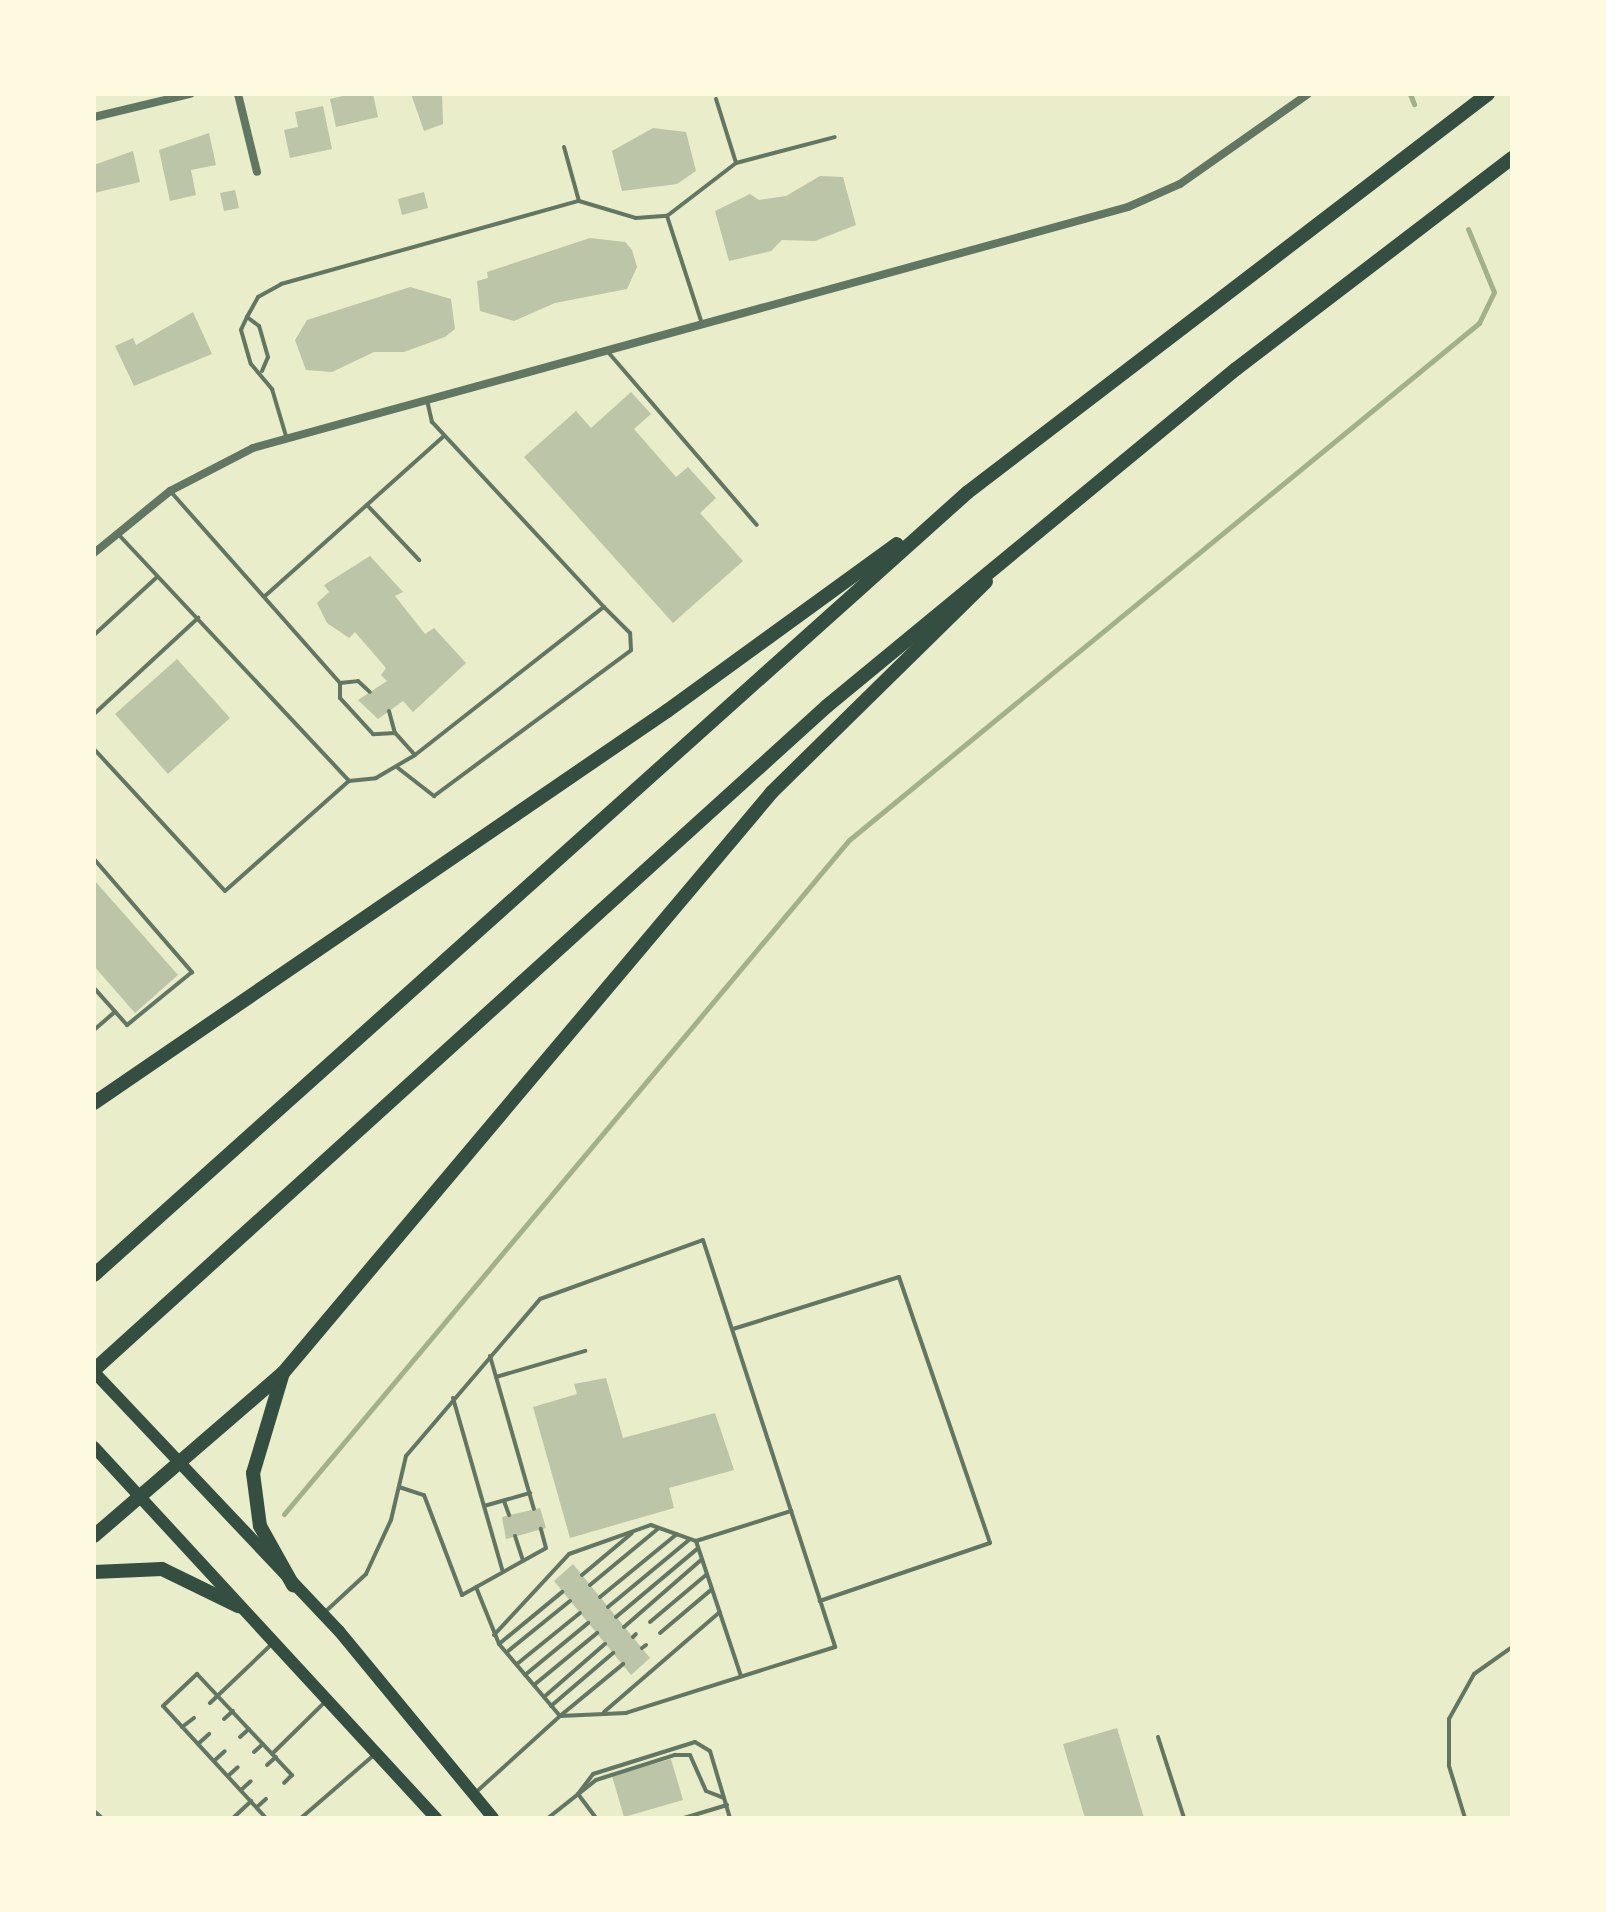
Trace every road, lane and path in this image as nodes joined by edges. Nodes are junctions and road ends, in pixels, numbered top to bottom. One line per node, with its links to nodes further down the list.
1 (190, 94): 6 (street)
2 (238, 94): 11 (street)
3 (1308, 94): 15 (street)
4 (1488, 94): 22 (highway)
5 (716, 99): 10 (lane)
6 (94, 117)
7 (835, 137): 10 (lane)
8 (564, 147): 12 (lane)
9 (1512, 158): 25 (highway)
10 (736, 163): 13 (lane)
11 (257, 172)
12 (579, 201): 13 (lane); 14 (lane)
13 (667, 216): 15 (lane)
14 (247, 317): 17 (lane); 17 (lane)
15 (702, 324): 16 (street)
16 (607, 350): 18 (street); 24 (lane)
17 (262, 371): 19 (lane)
18 (426, 399): 19 (street); 20 (lane)
19 (286, 436): 21 (street)
20 (444, 436): 23 (lane); 31 (lane)
21 (170, 491): 26 (street); 30 (lane)
22 (968, 492): 47 (highway); 48 (highway)
23 (367, 505): 28 (lane); 30 (lane)
24 (757, 525)
25 (1044, 526): 52 (highway); 53 (highway)
26 (117, 533): 27 (street); 29 (lane)
27 (94, 553)
28 (419, 560)
29 (157, 577): 32 (lane); 33 (lane)
30 (265, 596): 34 (lane)
31 (604, 607): 40 (lane); 41 (lane)
32 (198, 617): 37 (lane); 42 (lane)
33 (94, 635)
34 (340, 683): 35 (lane); 38 (lane)
35 (370, 692)
36 (389, 711): 38 (lane)
37 (94, 714)
38 (395, 733): 40 (lane)
39 (94, 749): 42 (lane)
40 (415, 755): 41 (lane)
41 (398, 768): 42 (lane)
42 (349, 781)
43 (94, 859): 45 (lane)
44 (94, 988): 45 (lane)
45 (115, 1012): 46 (lane)
46 (94, 1030)
47 (97, 1100)
48 (94, 1275)
49 (732, 1329): 51 (lane); 64 (lane); 87 (lane)
50 (585, 1351): 54 (lane)
51 (490, 1356): 54 (lane); 55 (lane)
52 (94, 1371): 57 (main road)
53 (283, 1373): 57 (highway); 80 (highway)
54 (496, 1377): 59 (lane)
55 (453, 1398): 58 (lane); 62 (lane)
56 (94, 1447): 60 (main road)
57 (179, 1467): 60 (highway); 80 (main road)
58 (399, 1487): 82 (lane); 92 (lane)
59 (530, 1493): 61 (lane); 63 (lane)
60 (140, 1498): 70 (highway); 88 (main road)
61 (504, 1501): 62 (lane); 65 (lane)
62 (484, 1506): 77 (lane)
63 (534, 1509)
64 (791, 1511): 72 (lane); 87 (lane)
65 (509, 1515)
66 (660, 1528): 68 (lane); 69 (lane); 81 (lane)
67 (541, 1529): 75 (lane)
68 (635, 1531): 79 (lane); 99 (lane)
69 (677, 1534): 72 (lane); 85 (lane)
70 (94, 1536)
71 (515, 1536): 75 (lane)
72 (693, 1540): 73 (lane); 89 (lane)
73 (698, 1548): 74 (lane); 93 (lane)
74 (702, 1560): 78 (lane); 96 (lane)
75 (523, 1561): 77 (lane)
76 (94, 1572): 88 (highway)
77 (503, 1572): 82 (lane)
78 (707, 1574): 83 (lane); 94 (lane)
79 (582, 1575)
80 (293, 1585): 92 (main road)
81 (590, 1585)
82 (476, 1587): 99 (lane)
83 (712, 1589): 90 (lane); 98 (lane)
84 (562, 1592): 101 (lane)
85 (600, 1597)
86 (570, 1601): 104 (lane)
87 (820, 1601): 109 (lane)
88 (238, 1606): 100 (main road)
89 (608, 1607)
90 (720, 1612): 109 (lane); 117 (lane)
91 (580, 1613): 106 (lane)
92 (322, 1614): 139 (main road)
93 (616, 1617)
94 (650, 1622)
95 (588, 1623): 108 (lane)
96 (624, 1627)
97 (597, 1633): 110 (lane)
98 (660, 1633)
99 (494, 1635): 101 (lane)
100 (273, 1644): 111 (lane); 113 (main road)
101 (499, 1644): 104 (lane)
102 (605, 1644): 112 (lane)
103 (1512, 1647): 158 (lane)
104 (507, 1652): 106 (lane)
105 (613, 1653): 115 (lane)
106 (517, 1664): 108 (lane)
107 (623, 1664): 118 (lane)
108 (525, 1675): 110 (lane)
109 (741, 1676): 117 (lane)
110 (534, 1685): 112 (lane)
111 (217, 1696): 114 (lane); 116 (lane); 121 (lane)
112 (544, 1697): 115 (lane)
113 (327, 1701): 130 (main road); 131 (lane)
114 (210, 1703)
115 (551, 1706): 118 (lane)
116 (233, 1711): 120 (lane); 122 (lane)
117 (602, 1714): 118 (lane)
118 (560, 1716): 139 (lane)
119 (194, 1718): 121 (lane)
120 (224, 1719)
121 (182, 1727): 126 (lane)
122 (249, 1729): 124 (lane); 127 (lane)
123 (209, 1734): 126 (lane)
124 (240, 1737)
125 (1158, 1737): 157 (lane)
126 (198, 1744): 132 (lane)
127 (263, 1744): 129 (lane); 131 (lane)
128 (225, 1751): 132 (lane)
129 (254, 1752)
130 (376, 1754): 147 (main road); 151 (lane)
131 (274, 1756): 133 (lane); 137 (lane)
132 (214, 1761): 135 (lane)
133 (267, 1765)
134 (238, 1767): 135 (lane)
135 (228, 1776): 138 (lane)
136 (251, 1781): 138 (lane)
137 (284, 1783)
138 (241, 1790): 143 (lane)
139 (473, 1794): 152 (main road)
140 (578, 1794): 142 (lane); 142 (lane); 153 (lane); 154 (lane)
141 (266, 1799): 145 (lane)
142 (725, 1799): 144 (lane)
143 (251, 1801): 145 (lane); 149 (lane)
144 (727, 1805): 155 (lane); 156 (lane)
145 (257, 1807): 150 (lane)
146 (94, 1811): 148 (lane)
147 (429, 1816)
148 (102, 1818)
149 (233, 1818)
150 (266, 1818)
151 (301, 1818)
152 (493, 1818)
153 (548, 1818)
154 (596, 1818)
155 (684, 1818)
156 (730, 1818)
157 (1184, 1818)
158 (1465, 1818)

